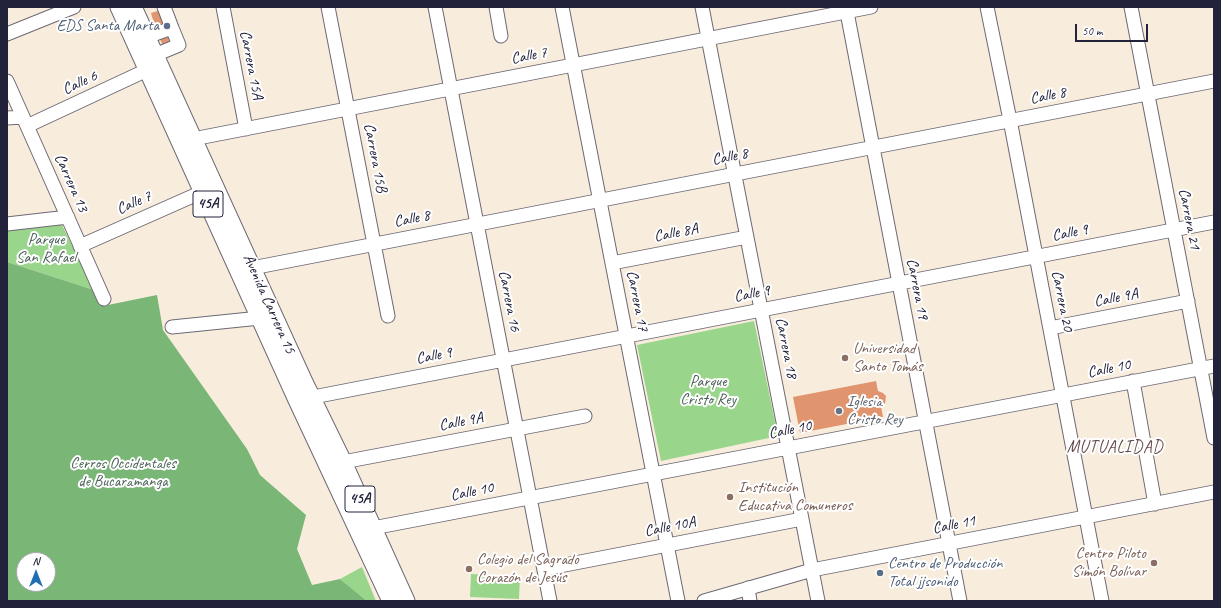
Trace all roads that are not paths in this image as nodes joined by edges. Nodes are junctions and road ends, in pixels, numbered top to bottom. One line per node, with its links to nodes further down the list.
1 (164, 7): 14 (street)
2 (223, 7): 30 (street, Carrera 15A)
3 (328, 7): 26 (street, Carrera 15B)
4 (435, 7): 24 (street, Carrera 16)
5 (496, 7): 16 (street)
6 (562, 7): 20 (street, Carrera 17)
7 (702, 7): 18 (street, Carrera 18)
8 (871, 7): 13 (street, Calle 7)
9 (987, 7): 28 (street, Carrera 20)
10 (1131, 7): 25 (street, Carrera 21)
11 (68, 8): 15 (street)
12 (125, 8): 17 (main road, Avenida Carrera 15 / 45A); 21 (main road, Avenida Carrera 15 / 45A)
13 (846, 9): 18 (street, Calle 7); 32 (street, Carrera 19)
14 (172, 28): 17 (street); 19 (street)
15 (7, 34)
16 (501, 36)
17 (147, 37): 19 (main road, Avenida Carrera 15 / 45A)
18 (708, 39): 20 (street, Calle 7); 33 (street, Carrera 18)
19 (155, 55): 31 (main road, Avenida Carrera 15 / 45A)
20 (574, 65): 24 (street, Calle 7); 35 (street, Carrera 17)
21 (147, 70): 29 (street, Calle 6); 34 (main road, Avenida Carrera 15 / 45A)
22 (7, 81): 29 (street, Carrera 13)
23 (1214, 81): 25 (street, Calle 8)
24 (451, 89): 26 (street, Calle 7); 39 (street, Carrera 16)
25 (1148, 94): 28 (street, Calle 8); 40 (street, Carrera 21)
26 (348, 109): 30 (street, Calle 7); 42 (street, Carrera 15B)
27 (7, 118): 29 (street, Calle 6)
28 (1010, 120): 32 (street, Calle 8); 44 (street, Carrera 20)
29 (25, 121): 36 (street, Carrera 13)
30 (246, 129): 31 (street, Calle 7)
31 (193, 139): 46 (main road, Avenida Carrera 15 / 45A)
32 (873, 147): 33 (street, Calle 8); 47 (street, Carrera 19)
33 (734, 174): 35 (street, Calle 8); 41 (street, Carrera 18)
34 (202, 192): 43 (street, Calle 7); 52 (main road, Avenida Carrera 15 / 45A)
35 (600, 200): 39 (street, Calle 8); 45 (street, Carrera 17)
36 (68, 217): 38 (street); 43 (street, Carrera 13)
37 (1214, 222): 40 (street, Calle 9)
38 (7, 224)
39 (477, 224): 42 (street, Calle 8); 56 (street, Carrera 16)
40 (1174, 230): 44 (street, Calle 9); 49 (street, Carrera 21)
41 (747, 237): 45 (street, Calle 8A); 50 (street, Carrera 18)
42 (374, 244): 46 (street, Calle 8); 51 (street, Carrera 15B)
43 (80, 246): 48 (street, Carrera 13)
44 (1036, 257): 47 (street, Calle 9); 54 (street, Carrera 20)
45 (612, 263): 55 (street, Carrera 17)
46 (252, 268): 61 (main road, Avenida Carrera 15 / 45A)
47 (899, 283): 50 (street, Calle 9); 63 (street, Carrera 19)
48 (104, 299)
49 (1188, 301): 54 (street, Calle 9A); 58 (street, Carrera 21)
50 (761, 310): 55 (street, Calle 9); 66 (street, Carrera 18)
51 (388, 316)
52 (260, 318): 53 (street); 61 (main road, Avenida Carrera 15 / 45A)
53 (172, 327)
54 (1050, 328): 60 (street, Carrera 20)
55 (626, 336): 56 (street, Calle 9); 68 (street, Carrera 17)
56 (504, 360): 61 (street, Calle 9); 64 (street, Carrera 16)
57 (1214, 366): 58 (street, Calle 10)
58 (1201, 368): 59 (street, Calle 10); 65 (street, Carrera 21)
59 (1133, 381): 60 (street, Calle 10); 71 (street)
60 (1063, 395): 63 (street, Calle 10); 72 (street, Carrera 20)
61 (304, 399): 67 (main road, Avenida Carrera 15 / 45A); 80 (main road, Avenida Carrera 15 / 45A)
62 (586, 416): 64 (street, Calle 9A)
63 (926, 421): 66 (street, Calle 10); 75 (street, Carrera 19)
64 (517, 429): 67 (street, Calle 9A); 70 (street, Carrera 16)
65 (1214, 438)
66 (788, 448): 68 (street, Calle 10); 73 (street, Carrera 18)
67 (343, 462): 74 (main road, Avenida Carrera 15 / 45A)
68 (653, 474): 70 (street, Calle 10); 76 (street, Carrera 17)
69 (1214, 492): 71 (street, Calle 11)
70 (530, 498): 74 (street, Calle 10); 77 (street, Carrera 16)
71 (1155, 504): 72 (street, Calle 11)
72 (1086, 517): 75 (street, Calle 11); 87 (street, Carrera 20)
73 (802, 519): 76 (street, Calle 10A); 78 (street, Carrera 18)
74 (373, 528): 81 (main road, Avenida Carrera 15 / 45A)
75 (949, 544): 78 (street, Calle 11); 86 (street, Carrera 19)
76 (667, 545): 77 (street, Calle 10A); 83 (street, Carrera 17)
77 (544, 569): 82 (street, Carrera 16)
78 (812, 570): 79 (street, Calle 11); 85 (street, Carrera 18)
79 (749, 595): 84 (street, Calle 11)
80 (391, 601)
81 (406, 601)
82 (550, 601)
83 (678, 601)
84 (704, 601)
85 (818, 601)
86 (960, 601)
87 (1102, 601)

